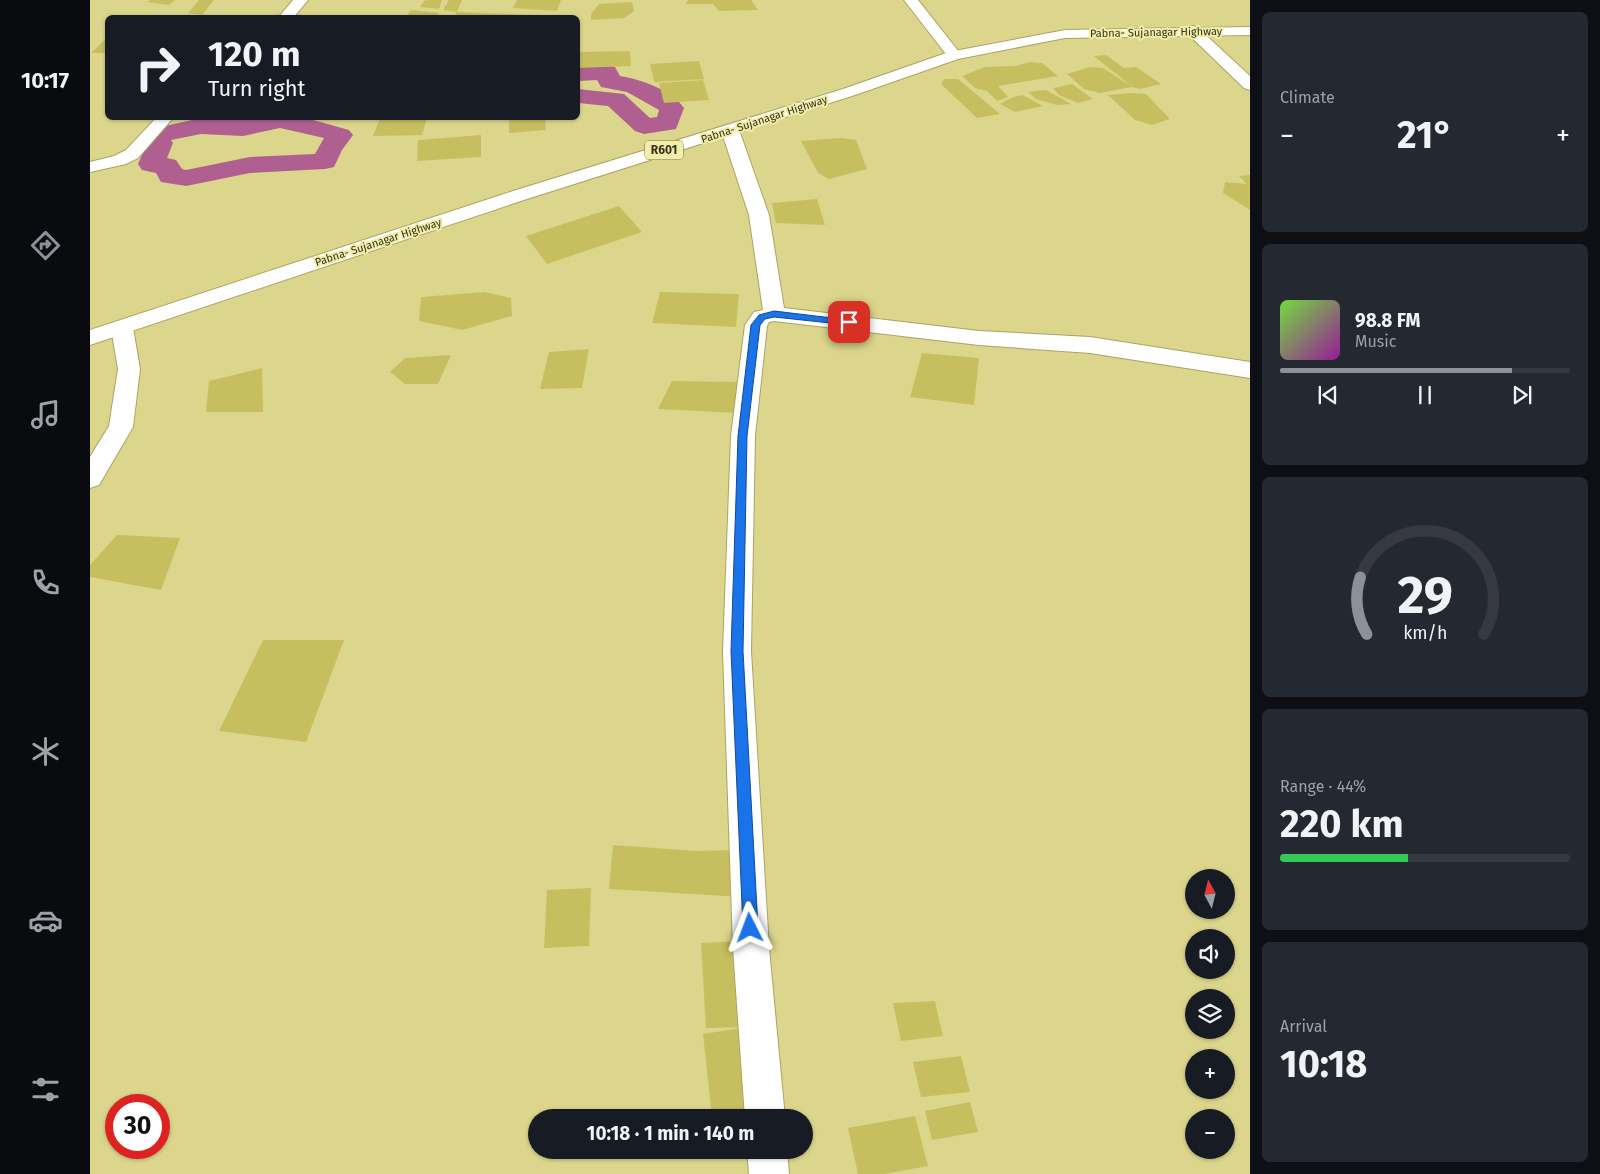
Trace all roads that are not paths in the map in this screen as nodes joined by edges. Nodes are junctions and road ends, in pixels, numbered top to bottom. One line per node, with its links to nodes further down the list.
1 (301, 0): 3 (street)
2 (911, 0): 6 (street)
3 (288, 15)
4 (1192, 30): 5 (street, Pabna- Sujanagar Highway / R601); 6 (street, Pabna- Sujanagar Highway / R601); 7 (street)
5 (1250, 31)
6 (954, 55): 9 (street, Pabna- Sujanagar Highway / R601)
7 (1250, 85)
8 (163, 120): 10 (street)
9 (730, 130): 11 (street); 12 (street, Pabna- Sujanagar Highway / R601)
10 (90, 167)
11 (774, 314): 14 (street); 16 (street)
12 (122, 328): 13 (street, Pabna- Sujanagar Highway / R601); 15 (street)
13 (90, 338)
14 (1250, 370)
15 (90, 478)
16 (764, 1109)
17 (768, 1159): 18 (street)
18 (769, 1174)

